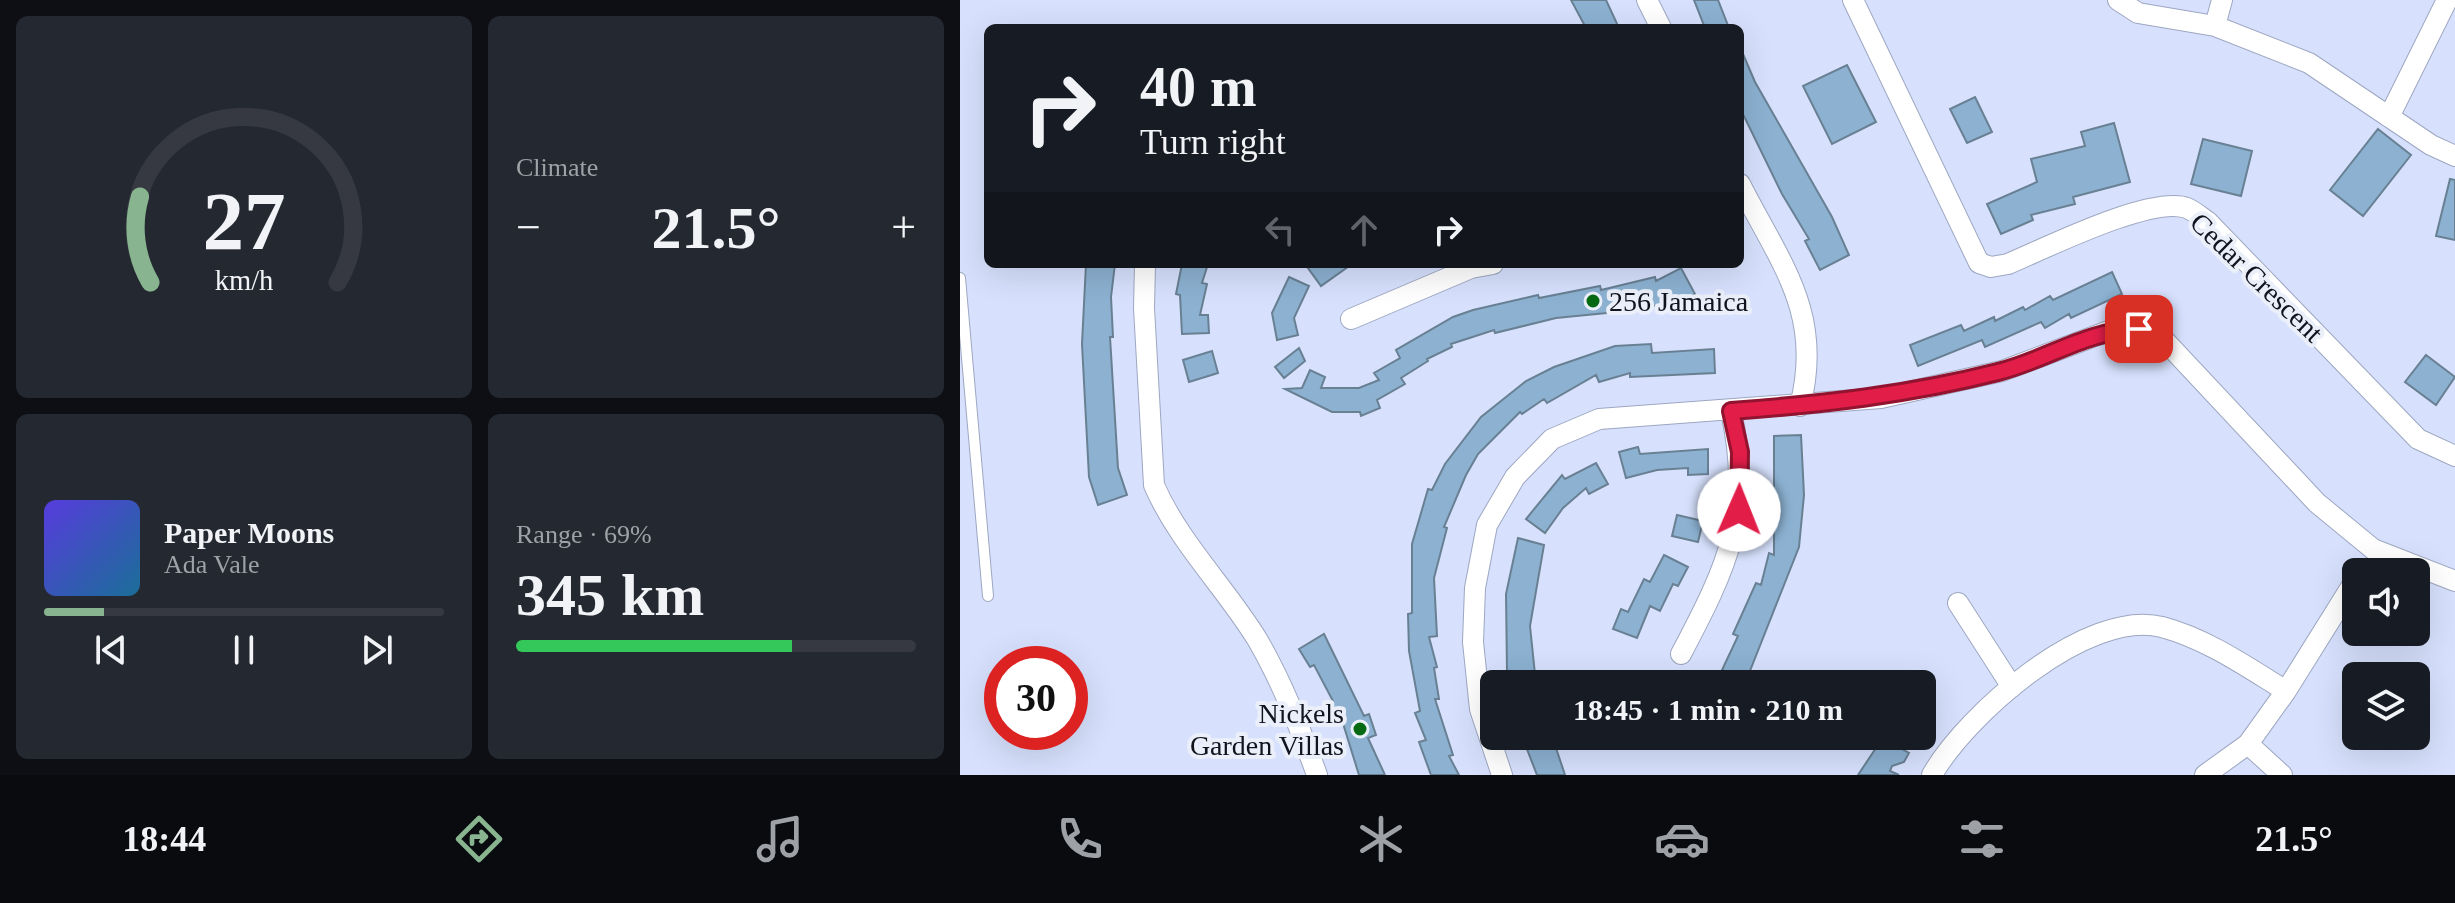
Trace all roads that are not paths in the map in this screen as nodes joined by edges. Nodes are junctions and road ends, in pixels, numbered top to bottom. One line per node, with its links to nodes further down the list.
1 (1647, 0): 6 (street)
2 (1853, 0): 17 (street, Cedar Crescent)
3 (2118, 0): 7 (street)
4 (2222, 0): 7 (street)
5 (2447, 0): 8 (street)
6 (1659, 24)
7 (2215, 26): 8 (street)
8 (2389, 117): 9 (street)
9 (2455, 156)
10 (1744, 195): 15 (street)
11 (1145, 268): 28 (street)
12 (1471, 268): 14 (street)
13 (960, 278): 21 (lane)
14 (1351, 319)
15 (1800, 406): 16 (street); 18 (street)
16 (1731, 411): 24 (street); 29 (street)
17 (2455, 456)
18 (2373, 549): 19 (street); 20 (street)
19 (2368, 558)
20 (2455, 581)
21 (988, 596)
22 (2342, 601): 26 (street)
23 (1958, 603): 25 (street)
24 (1681, 654)
25 (2012, 687): 26 (street); 30 (street)
26 (2286, 691): 27 (street)
27 (2248, 744): 31 (street); 32 (street)
28 (1317, 775)
29 (1502, 775)
30 (1932, 775)
31 (2205, 775)
32 (2282, 775)

